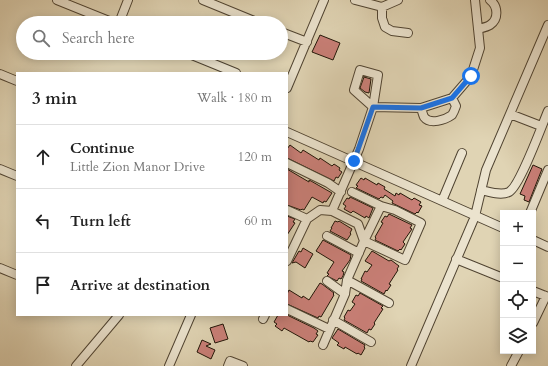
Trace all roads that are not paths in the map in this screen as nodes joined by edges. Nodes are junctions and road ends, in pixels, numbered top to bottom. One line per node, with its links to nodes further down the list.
1 (57, 0): 10 (street)
2 (128, 0): 11 (street)
3 (202, 0): 12 (street)
4 (324, 0): 17 (street)
5 (355, 0): 9 (street)
6 (398, 0): 9 (street)
7 (475, 0): 14 (street)
8 (490, 0): 14 (street)
9 (382, 7): 15 (street)
10 (97, 16)
11 (122, 16)
12 (242, 16)
13 (548, 25): 26 (street)
14 (478, 30): 23 (street)
15 (408, 33)
16 (288, 35): 17 (street)
17 (306, 42): 22 (street)
18 (204, 60): 19 (street)
19 (234, 72)
20 (0, 74): 21 (street)
21 (16, 81)
22 (288, 86)
23 (452, 98): 24 (street); 24 (street)
24 (421, 108): 30 (street)
25 (548, 111): 27 (street)
26 (510, 114): 27 (street); 35 (street)
27 (541, 126): 35 (street)
28 (288, 132): 30 (street)
29 (462, 153): 38 (street)
30 (354, 161): 36 (street); 38 (street)
31 (288, 163): 36 (street)
32 (0, 169): 34 (street)
33 (548, 170): 41 (street)
34 (16, 176)
35 (481, 190): 43 (street)
36 (341, 192): 42 (street)
37 (352, 192): 39 (street)
38 (442, 201): 43 (street)
39 (381, 206): 47 (street); 47 (street)
40 (288, 210): 44 (street)
41 (531, 210)
42 (332, 211): 44 (street); 47 (street)
43 (474, 218): 45 (street); 52 (street)
44 (307, 219): 51 (street)
45 (500, 227)
46 (326, 236): 50 (street)
47 (364, 241): 50 (street)
48 (536, 241): 49 (street)
49 (548, 247)
50 (359, 253): 56 (street)
51 (288, 257)
52 (456, 259): 55 (street); 75 (street)
53 (0, 268): 54 (street)
54 (16, 275)
55 (500, 277)
56 (347, 280): 59 (street); 61 (street)
57 (327, 281): 59 (street)
58 (536, 292): 60 (street)
59 (345, 294): 66 (street)
60 (547, 297): 65 (street)
61 (389, 303)
62 (288, 309): 67 (street)
63 (116, 316): 72 (street)
64 (190, 316): 73 (street)
65 (536, 318)
66 (333, 320): 67 (street); 68 (street)
67 (329, 329): 69 (street)
68 (371, 342)
69 (323, 345)
70 (517, 354): 76 (street)
71 (229, 363): 74 (street)
72 (76, 366)
73 (169, 366)
74 (243, 366)
75 (411, 366)
76 (511, 366)

